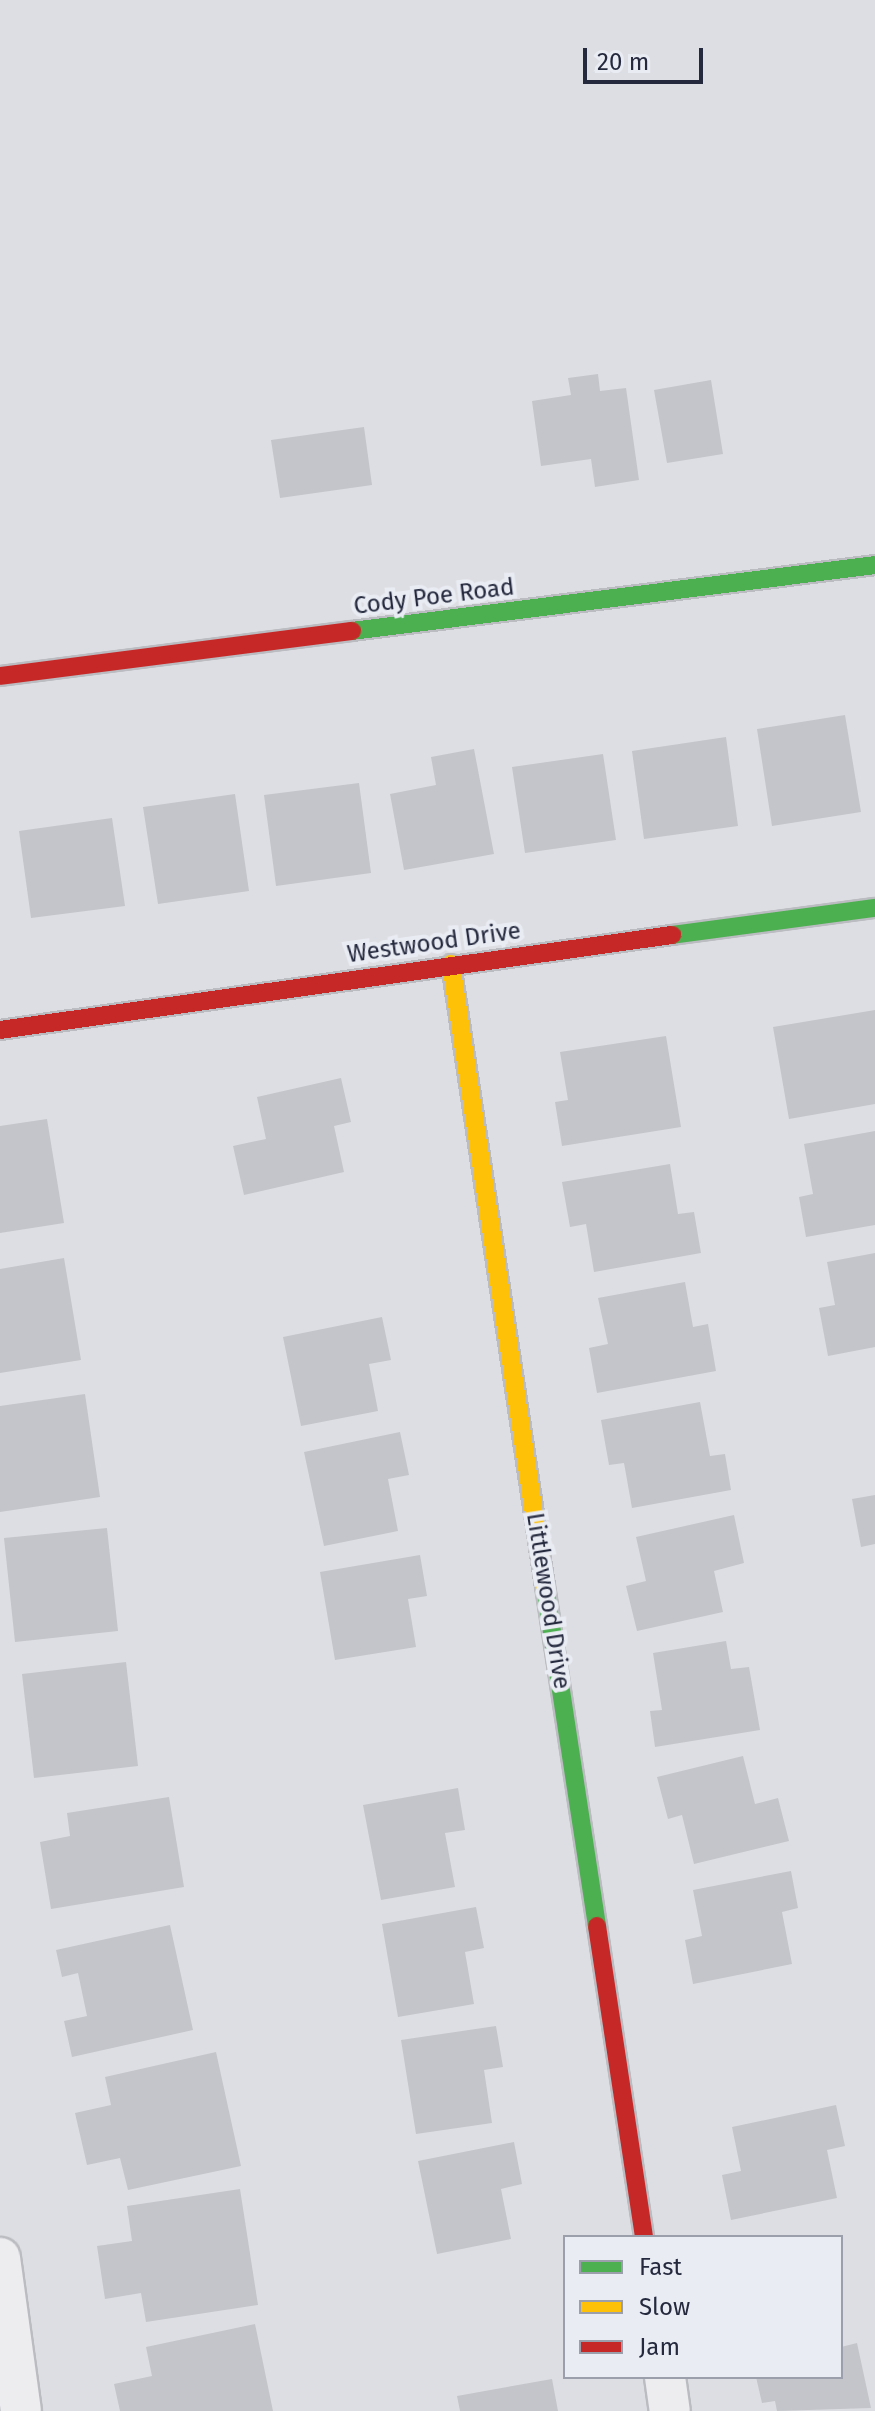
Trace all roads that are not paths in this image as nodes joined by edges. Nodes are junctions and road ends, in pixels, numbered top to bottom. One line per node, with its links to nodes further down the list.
1 (875, 565): 2 (street, Cody Poe Road)
2 (0, 676)
3 (875, 908): 4 (street, Westwood Drive)
4 (451, 964): 5 (street, Westwood Drive); 6 (street, Littlewood Drive)
5 (0, 1030)
6 (644, 2235)
7 (0, 2258): 9 (street)
8 (665, 2379): 10 (street)
9 (21, 2411)
10 (670, 2411)

